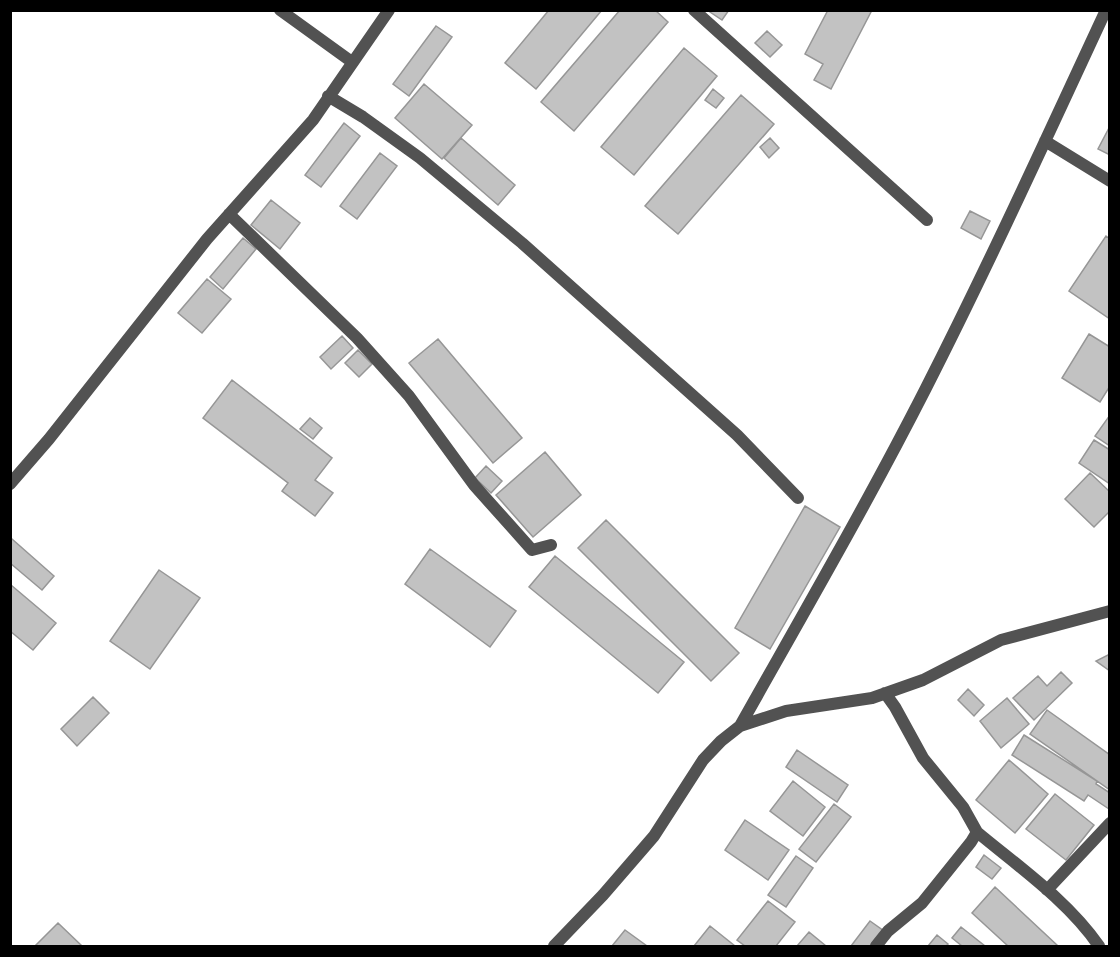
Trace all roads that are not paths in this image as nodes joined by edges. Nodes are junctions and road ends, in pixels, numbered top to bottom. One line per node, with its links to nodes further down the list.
1 (280, 10): 5 (street)
2 (389, 10): 5 (street)
3 (694, 10): 10 (street)
4 (1106, 10): 7 (street)
5 (352, 62): 6 (street)
6 (328, 96): 9 (street); 12 (street)
7 (1045, 141): 8 (street); 16 (street)
8 (1110, 181)
9 (229, 214): 11 (street); 13 (street)
10 (927, 220)
11 (10, 484)
12 (798, 498)
13 (551, 545)
14 (1110, 610): 15 (street)
15 (885, 693): 16 (street); 18 (street)
16 (740, 726): 20 (street)
17 (1110, 823): 19 (street)
18 (977, 832): 19 (street); 21 (street)
19 (1047, 890): 22 (street)
20 (554, 946)
21 (876, 946)
22 (1099, 946)

